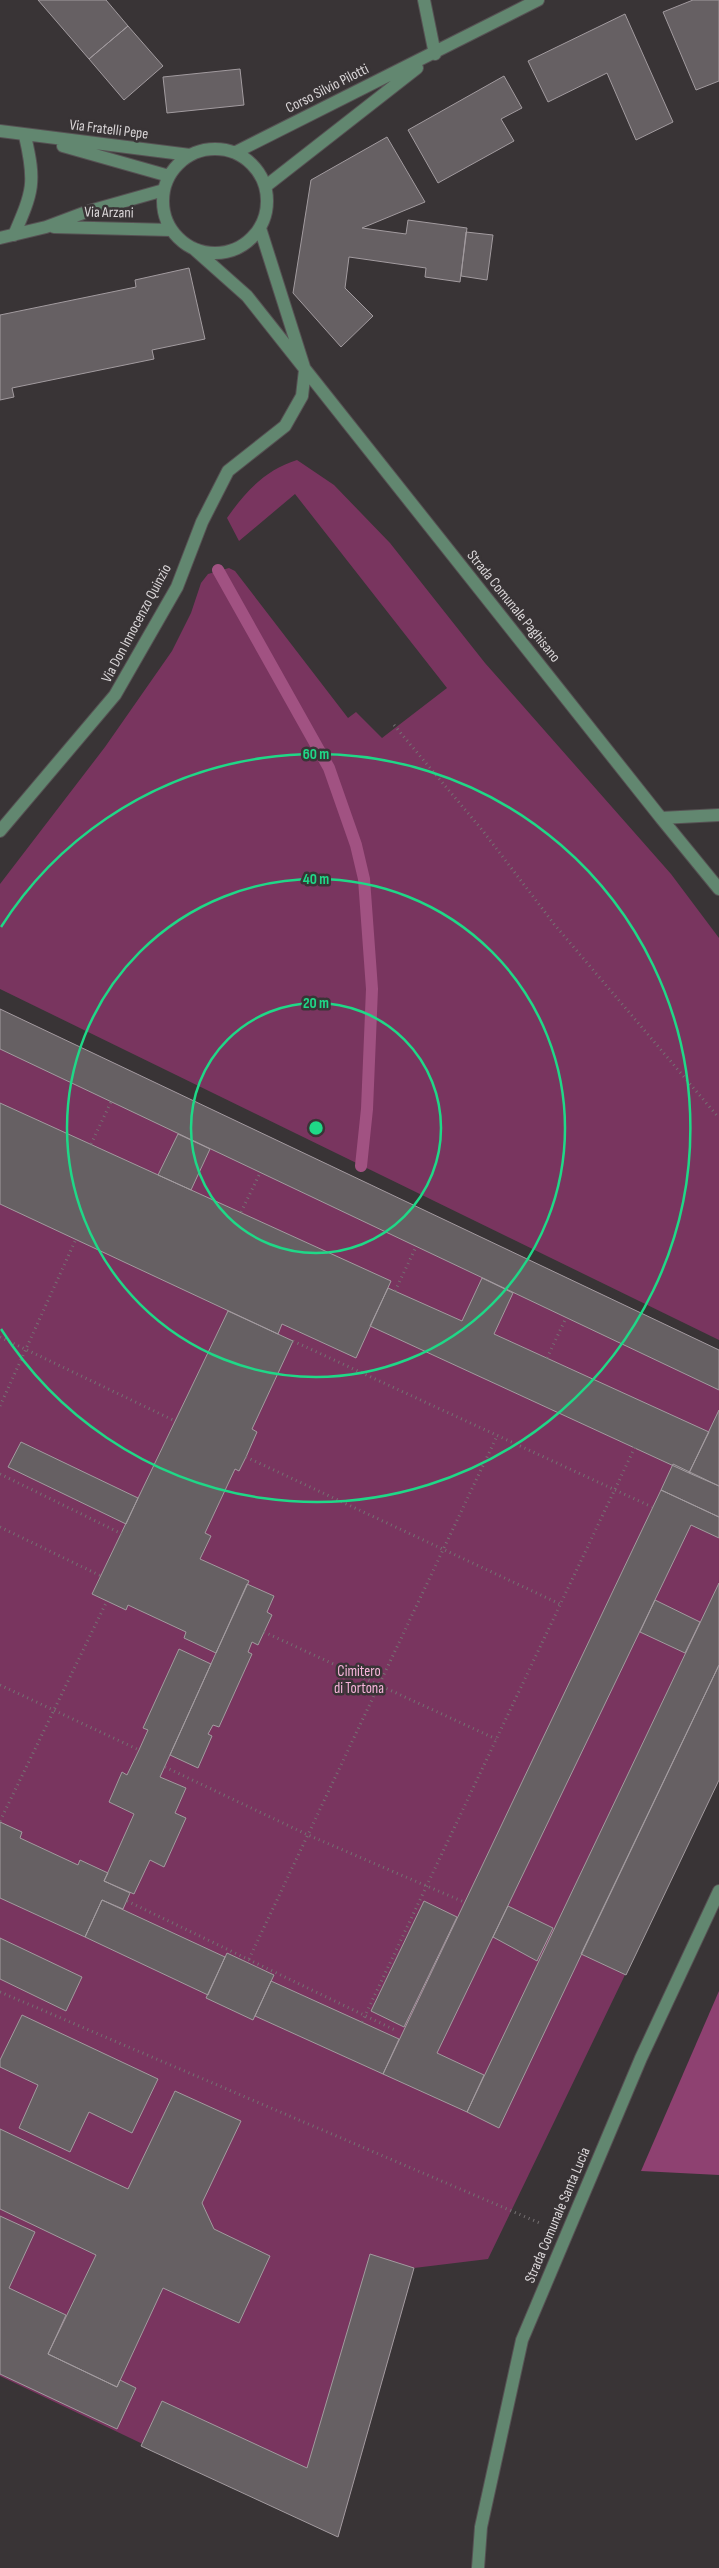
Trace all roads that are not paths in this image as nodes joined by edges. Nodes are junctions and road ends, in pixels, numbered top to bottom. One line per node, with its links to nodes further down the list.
1 (424, 0): 3 (street)
2 (538, 0): 3 (street, Corso Silvio Pilotti)
3 (434, 54): 6 (street, Corso Silvio Pilotti); 9 (street, Corso Silvio Pilotti)
4 (0, 131): 5 (street, Via Fratelli Pepe)
5 (25, 136): 7 (street, Via Fratelli Pepe); 8 (street, Via Fratelli Pepe); 14 (street)
6 (236, 152): 7 (street); 9 (street)
7 (190, 155): 8 (street)
8 (169, 176): 10 (street)
9 (266, 186): 12 (street)
10 (164, 190): 11 (street, Via Arzani); 13 (street)
11 (46, 227): 13 (street, Via Arzani); 14 (street, Via Arzani)
12 (260, 228): 16 (street); 17 (street, Strada Comunale Paghisano)
13 (171, 230): 16 (street)
14 (14, 235): 15 (street, Via Arzani)
15 (0, 238)
16 (193, 248): 17 (street, Strada Comunale Paghisano)
17 (305, 370): 19 (street, Strada Comunale Paghisano); 20 (street, Via Don Innocenzo Quinzio)
18 (719, 815): 19 (street)
19 (661, 818): 21 (street, Strada Comunale Paghisano)
20 (0, 831)
21 (719, 889)
22 (719, 1891): 23 (street, Strada Comunale Santa Lucia)
23 (478, 2568)

